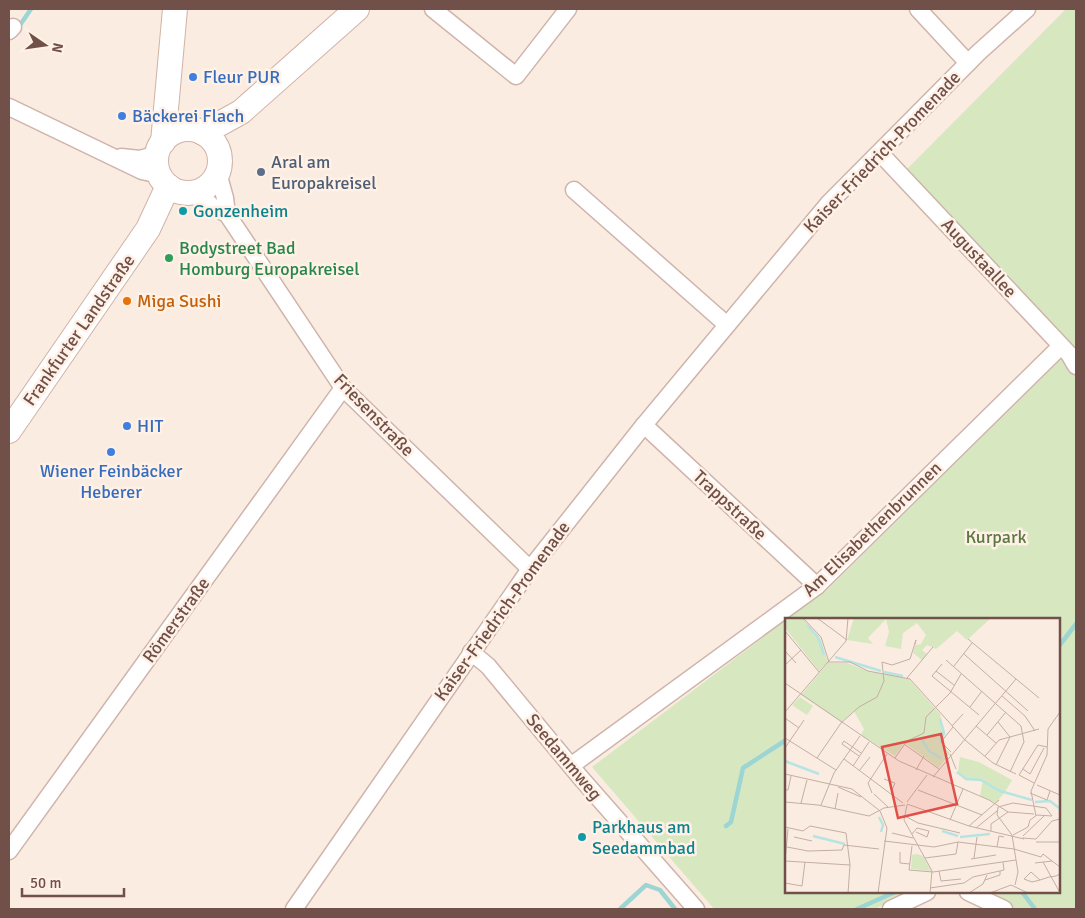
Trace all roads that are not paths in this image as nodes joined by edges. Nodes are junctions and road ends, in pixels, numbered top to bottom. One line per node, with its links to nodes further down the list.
1 (175, 9): 11 (street)
2 (357, 9): 9 (street)
3 (433, 9): 4 (street)
4 (568, 9)
5 (918, 9): 7 (street)
6 (1027, 9): 7 (street, Kaiser-Friedrich-Promenade)
7 (968, 63): 10 (street, Kaiser-Friedrich-Promenade)
8 (9, 107): 11 (street)
9 (241, 112): 11 (street); 12 (street)
10 (880, 153): 15 (street, Kaiser-Friedrich-Promenade); 16 (street, Augustaallee)
11 (177, 163): 12 (street); 12 (street); 14 (street, Friesenstraße); 20 (street, Frankfurter Landstraße)
12 (219, 166): 14 (street, Friesenstraße)
13 (574, 190): 15 (street)
14 (227, 214): 18 (street, Friesenstraße)
15 (726, 325): 19 (street, Kaiser-Friedrich-Promenade)
16 (1061, 346): 17 (street, Augustaallee); 22 (street, Am Elisabethenbrunnen)
17 (1076, 366)
18 (343, 388): 21 (street, Friesenstraße); 25 (street, Römerstraße)
19 (644, 425): 21 (street, Kaiser-Friedrich-Promenade); 22 (street, Trappstraße)
20 (9, 431)
21 (530, 569): 23 (street, Kaiser-Friedrich-Promenade)
22 (817, 586): 24 (street, Am Elisabethenbrunnen)
23 (471, 652): 24 (street, Seedammweg); 28 (street, Kaiser-Friedrich-Promenade)
24 (572, 765): 29 (street, Seedammweg)
25 (9, 851)
26 (925, 893): 30 (street)
27 (970, 893): 31 (street)
28 (294, 909)
29 (696, 909)
30 (891, 909)
31 (1004, 909)

